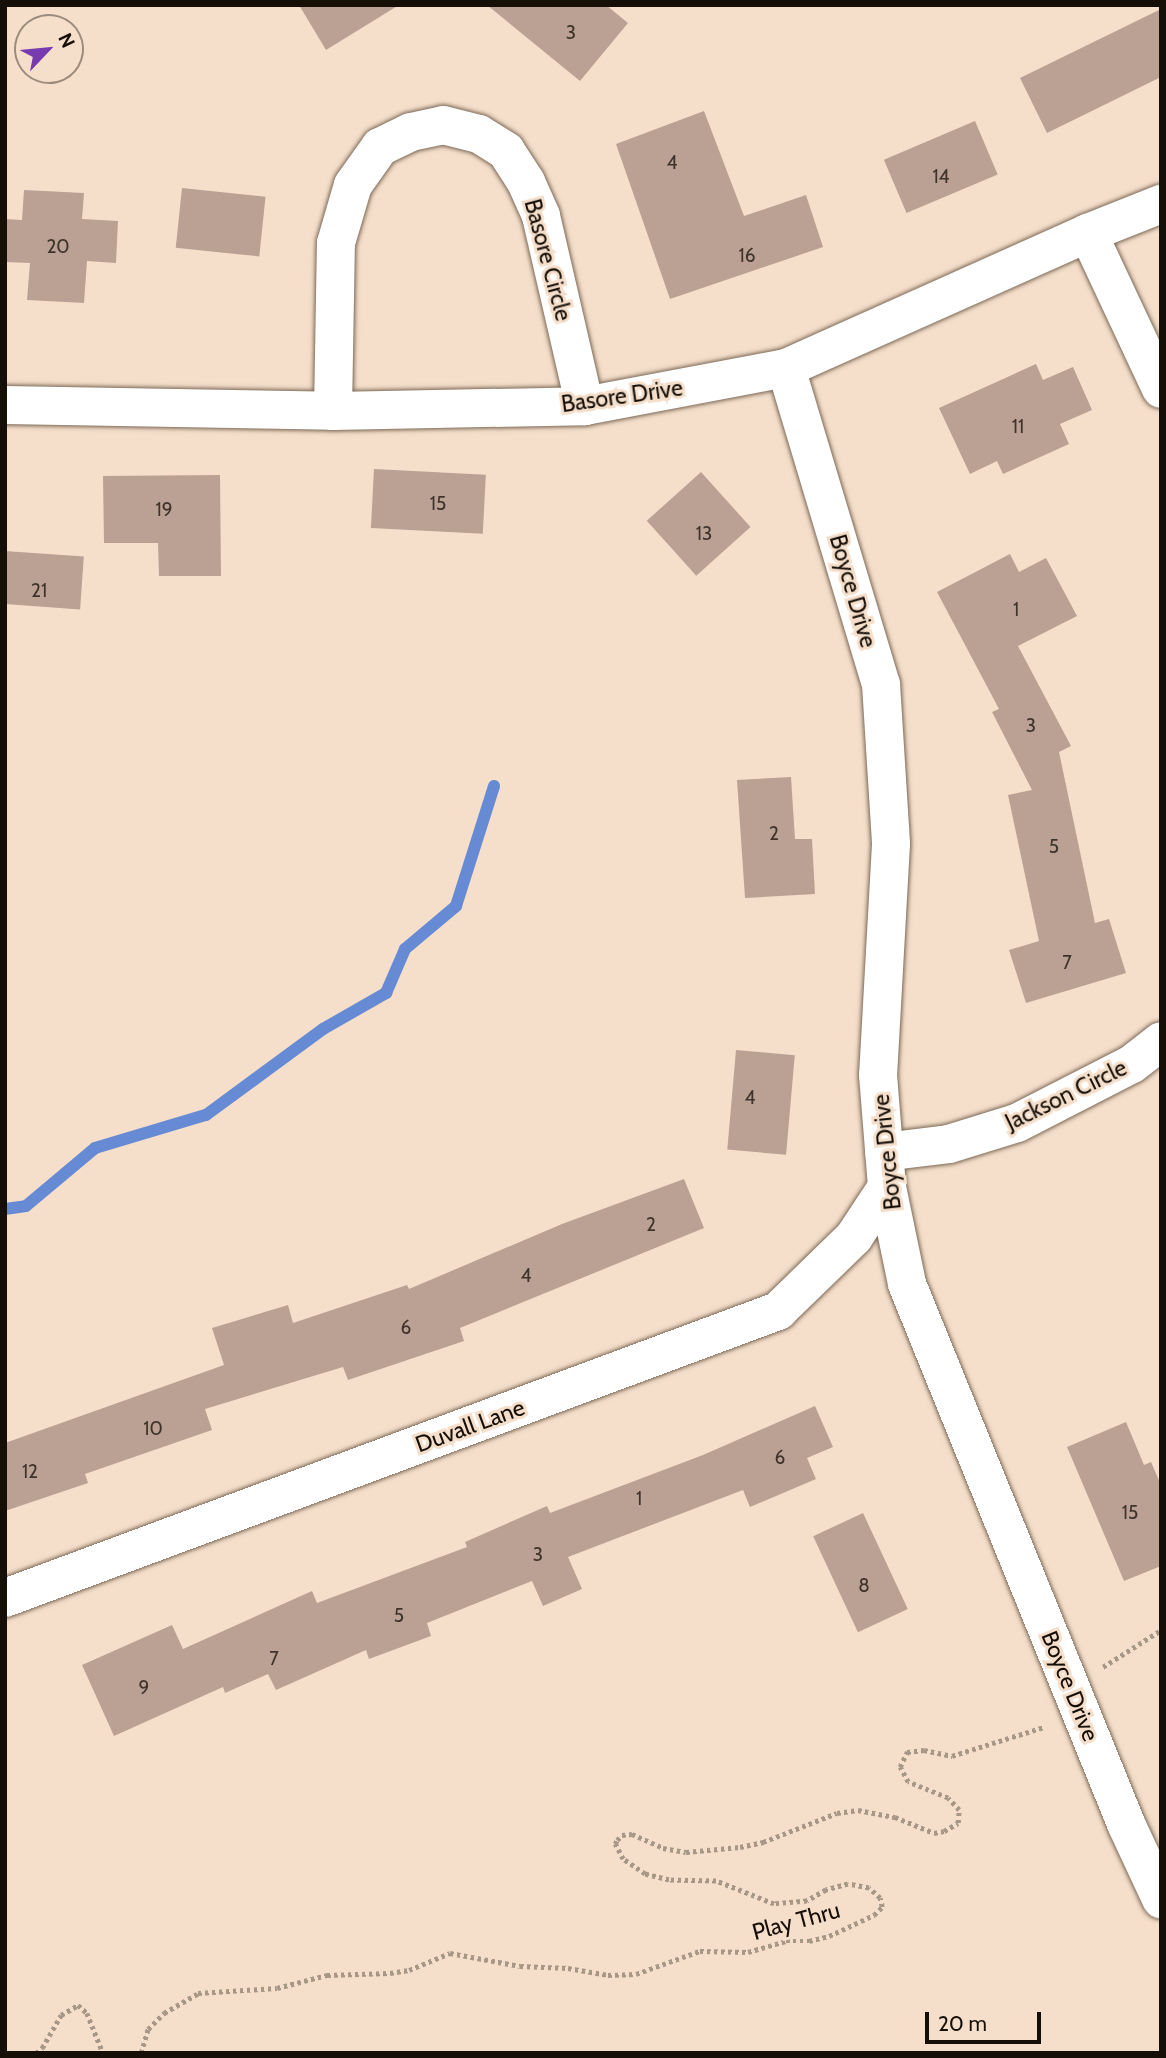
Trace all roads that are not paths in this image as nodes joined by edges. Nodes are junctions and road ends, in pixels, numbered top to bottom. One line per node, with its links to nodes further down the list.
1 (1161, 204): 2 (street, Basore Drive)
2 (1088, 233): 3 (street, Basore Drive); 4 (street)
3 (786, 368): 6 (street, Basore Drive); 9 (street, Boyce Drive)
4 (1161, 389)
5 (5, 405): 7 (street, Basore Drive)
6 (585, 406): 7 (street, Basore Drive); 7 (street, Basore Circle)
7 (332, 411)
8 (1161, 1041): 9 (street, Jackson Circle)
9 (886, 1170): 10 (street, Duvall Lane); 11 (street, Boyce Drive)
10 (5, 1598)
11 (1161, 1899)

